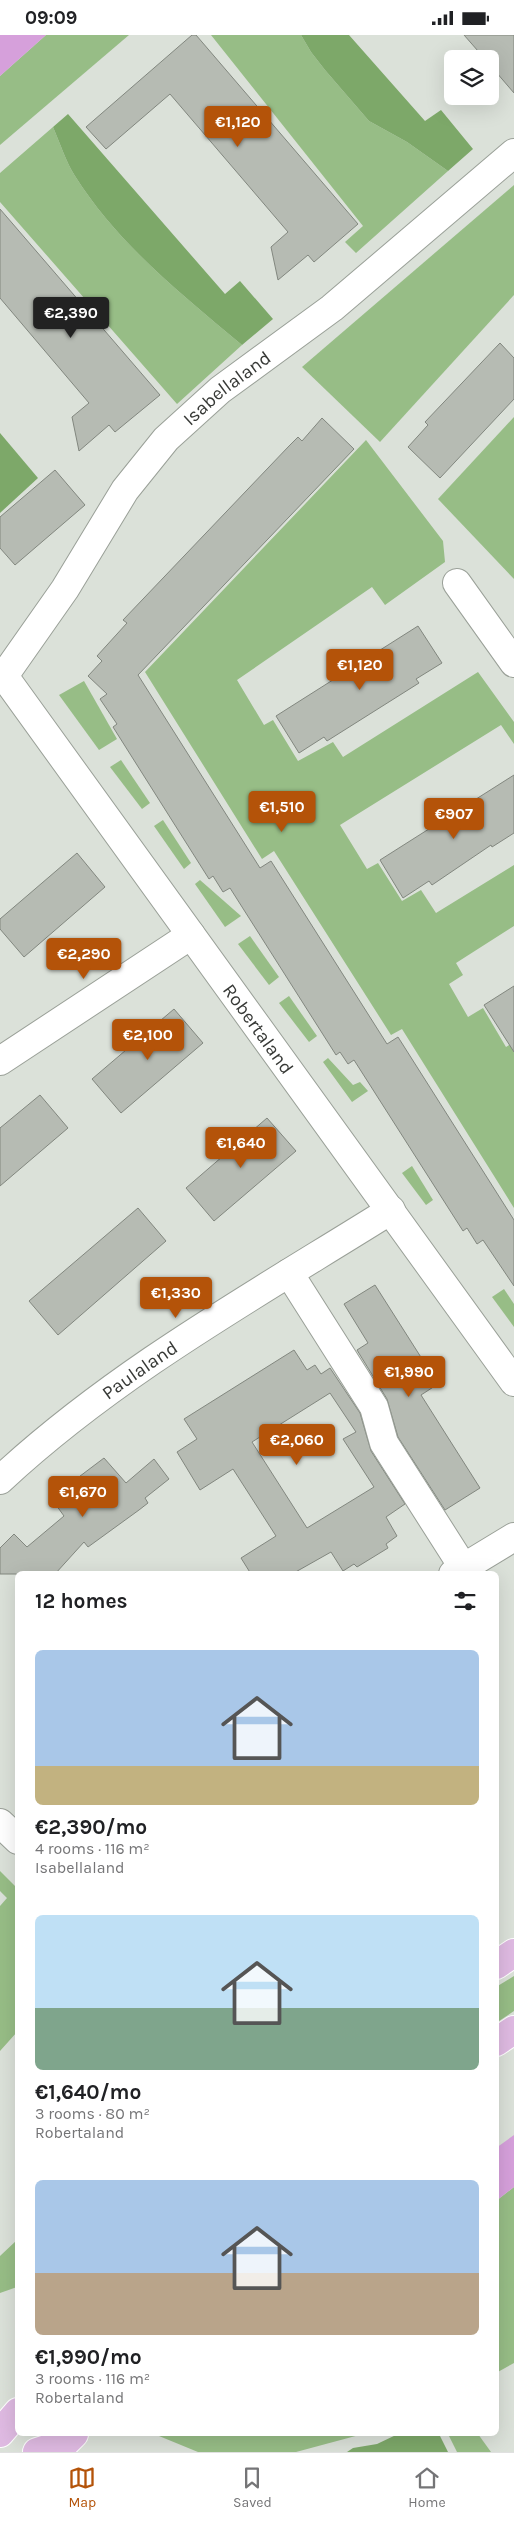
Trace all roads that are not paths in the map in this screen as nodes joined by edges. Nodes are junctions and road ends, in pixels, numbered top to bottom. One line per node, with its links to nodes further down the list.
1 (514, 153): 4 (street, Isabellaland)
2 (457, 583): 3 (street)
3 (514, 663)
4 (2, 676): 5 (street, Robertaland)
5 (191, 935): 6 (street); 7 (street, Robertaland)
6 (0, 1061)
7 (391, 1210): 8 (street, Paulaland); 9 (street, Robertaland)
8 (289, 1273): 10 (street, Paulaland); 12 (street)
9 (514, 1381)
10 (0, 1480)
11 (514, 1537): 12 (street)
12 (458, 1571)
13 (0, 1823): 14 (street)
14 (15, 1837)
15 (514, 1953): 16 (main road)
16 (499, 1963)
17 (514, 2030): 18 (main road)
18 (499, 2040)
19 (68, 2441): 20 (main road)
20 (37, 2452)

